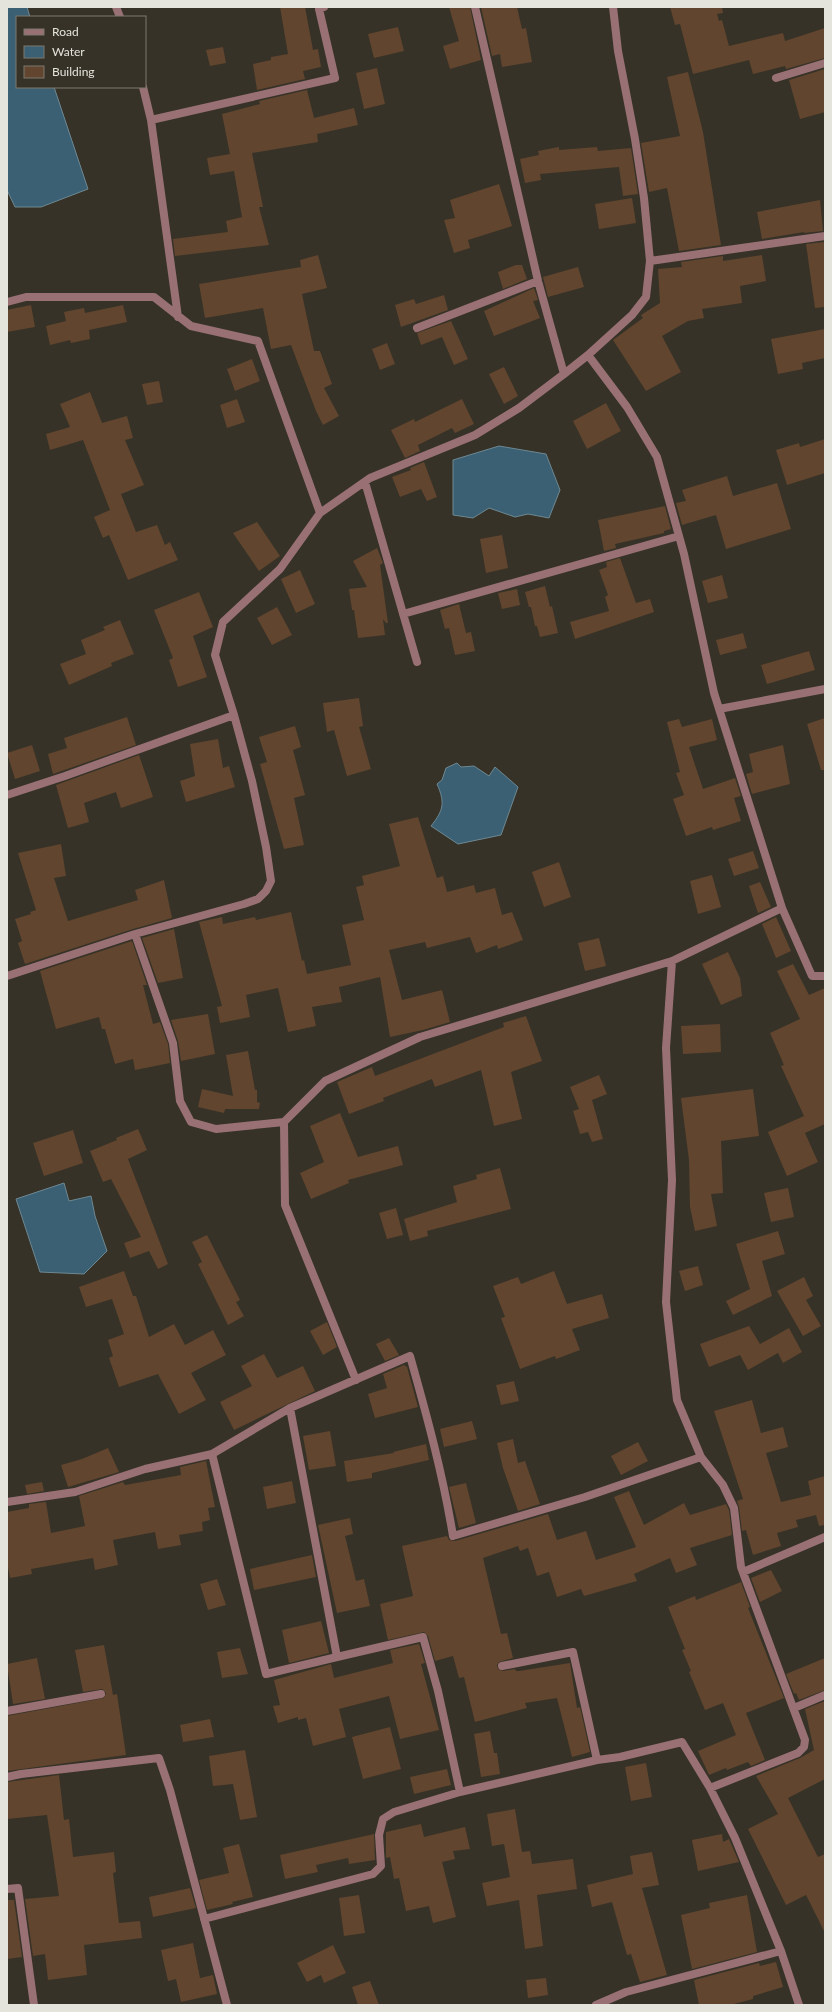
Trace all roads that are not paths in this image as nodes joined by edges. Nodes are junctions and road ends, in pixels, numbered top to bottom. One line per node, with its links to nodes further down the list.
1 (324, 7): 7 (street)
2 (475, 7): 10 (street)
3 (613, 7): 9 (street)
4 (825, 63): 5 (street)
5 (776, 78)
6 (143, 88): 7 (street)
7 (150, 120): 12 (street)
8 (825, 236): 9 (street)
9 (650, 261): 14 (street)
10 (538, 281): 13 (street); 15 (street)
11 (7, 302): 12 (street)
12 (178, 317): 17 (street)
13 (418, 328)
14 (588, 355): 15 (street); 18 (street)
15 (564, 374): 16 (street)
16 (365, 482): 17 (street); 19 (street)
17 (320, 513): 23 (street)
18 (679, 536): 19 (street); 22 (street)
19 (403, 614): 20 (street)
20 (417, 662)
21 (825, 689): 22 (street)
22 (719, 709): 25 (street)
23 (234, 715): 24 (street); 26 (street)
24 (7, 794)
25 (782, 908): 27 (street); 29 (street)
26 (135, 934): 28 (street); 30 (street)
27 (672, 961): 30 (street); 34 (street)
28 (7, 976)
29 (825, 976)
30 (284, 1122): 31 (street)
31 (356, 1380): 32 (street); 34 (street)
32 (290, 1408): 33 (street); 38 (street)
33 (212, 1454): 35 (street); 38 (street)
34 (700, 1457): 37 (street)
35 (7, 1502)
36 (825, 1537): 37 (street)
37 (743, 1572): 42 (street)
38 (337, 1657): 47 (street)
39 (502, 1666): 44 (street)
40 (101, 1694): 43 (street)
41 (825, 1695): 42 (street)
42 (794, 1708): 46 (street)
43 (7, 1711)
44 (597, 1760): 46 (street); 47 (street)
45 (7, 1777): 49 (street)
46 (710, 1788): 50 (street)
47 (460, 1792): 49 (street)
48 (7, 1889): 51 (street)
49 (204, 1919): 52 (street)
50 (781, 1951): 53 (street); 54 (street)
51 (34, 2005)
52 (227, 2005)
53 (596, 2005)
54 (799, 2005)

